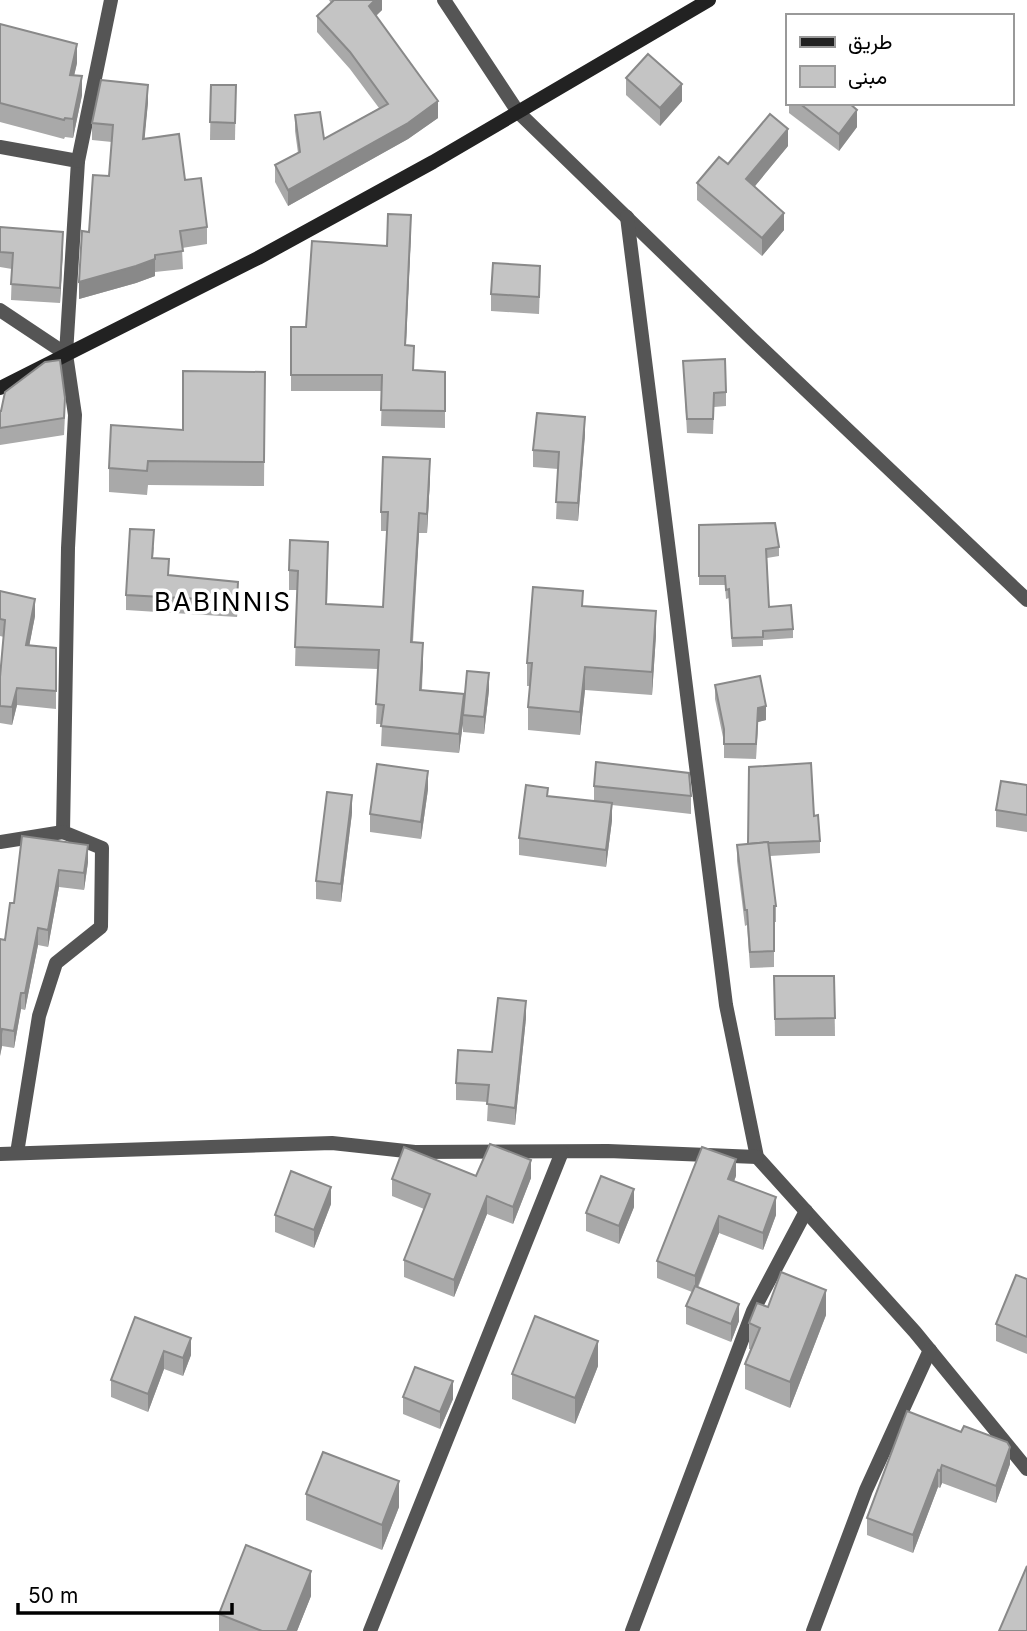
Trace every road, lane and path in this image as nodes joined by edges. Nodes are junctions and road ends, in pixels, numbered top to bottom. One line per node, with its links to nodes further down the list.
1 (111, 0): 6 (street)
2 (444, 0): 4 (street)
3 (709, 0): 4 (street)
4 (518, 112): 7 (street); 9 (street)
5 (0, 146): 6 (street)
6 (78, 161): 9 (street)
7 (627, 217): 11 (street); 17 (street)
8 (0, 310): 9 (street)
9 (66, 354): 10 (street); 12 (street)
10 (0, 388)
11 (1027, 600)
12 (62, 832): 13 (street); 15 (street)
13 (0, 842)
14 (562, 1152): 15 (street); 17 (street); 21 (street)
15 (17, 1153): 16 (street)
16 (0, 1154)
17 (757, 1157): 18 (street)
18 (806, 1211): 19 (street); 22 (street)
19 (930, 1350): 20 (street); 23 (street)
20 (1027, 1469)
21 (370, 1631)
22 (632, 1631)
23 (813, 1631)

